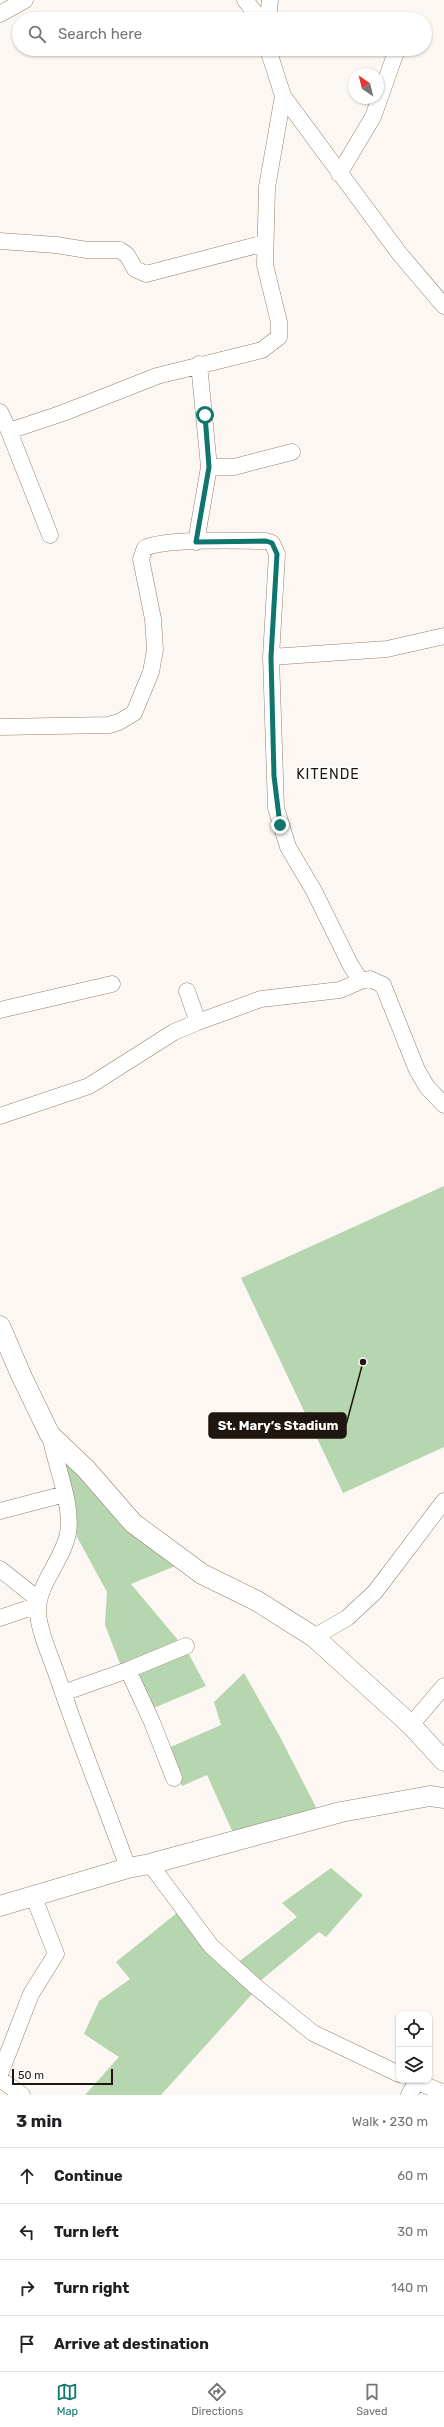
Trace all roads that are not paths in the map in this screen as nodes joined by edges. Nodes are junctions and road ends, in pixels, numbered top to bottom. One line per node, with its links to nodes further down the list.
1 (25, 0): 6 (street)
2 (245, 0): 4 (street)
3 (270, 0): 5 (street)
4 (254, 12)
5 (269, 12)
6 (0, 14)
7 (270, 56): 9 (street)
8 (395, 56): 10 (street)
9 (283, 96): 10 (street); 12 (street)
10 (339, 174): 13 (street)
11 (0, 241): 12 (street)
12 (265, 243): 14 (street)
13 (444, 306)
14 (199, 364): 16 (street); 18 (street)
15 (0, 412): 16 (street)
16 (9, 431): 19 (street)
17 (292, 452): 18 (street)
18 (209, 467): 20 (street)
19 (50, 535)
20 (196, 542): 22 (street); 23 (street)
21 (444, 636): 22 (street)
22 (271, 657): 24 (street)
23 (0, 727)
24 (361, 981): 28 (street); 29 (street)
25 (112, 984): 27 (street)
26 (188, 991): 28 (street)
27 (0, 1010)
28 (198, 1022): 30 (street)
29 (444, 1105)
30 (0, 1116)
31 (0, 1326): 32 (street)
32 (50, 1435): 33 (street); 39 (street)
33 (65, 1494): 35 (street); 37 (street)
34 (444, 1501): 39 (street)
35 (0, 1511)
36 (0, 1569): 37 (street)
37 (39, 1603): 38 (street); 43 (street)
38 (0, 1618)
39 (314, 1637): 44 (street)
40 (186, 1646): 41 (street)
41 (128, 1670): 43 (street); 46 (street)
42 (444, 1686): 44 (street)
43 (63, 1693): 49 (street)
44 (411, 1725): 45 (street)
45 (444, 1761)
46 (174, 1778)
47 (444, 1798): 48 (street)
48 (150, 1864): 49 (street); 52 (street)
49 (128, 1868): 50 (street)
50 (33, 1895): 51 (street); 53 (street)
51 (0, 1906)
52 (396, 2073)
53 (0, 2074)
54 (0, 2079): 57 (street)
55 (413, 2085): 56 (street)
56 (444, 2093)
57 (22, 2095)

